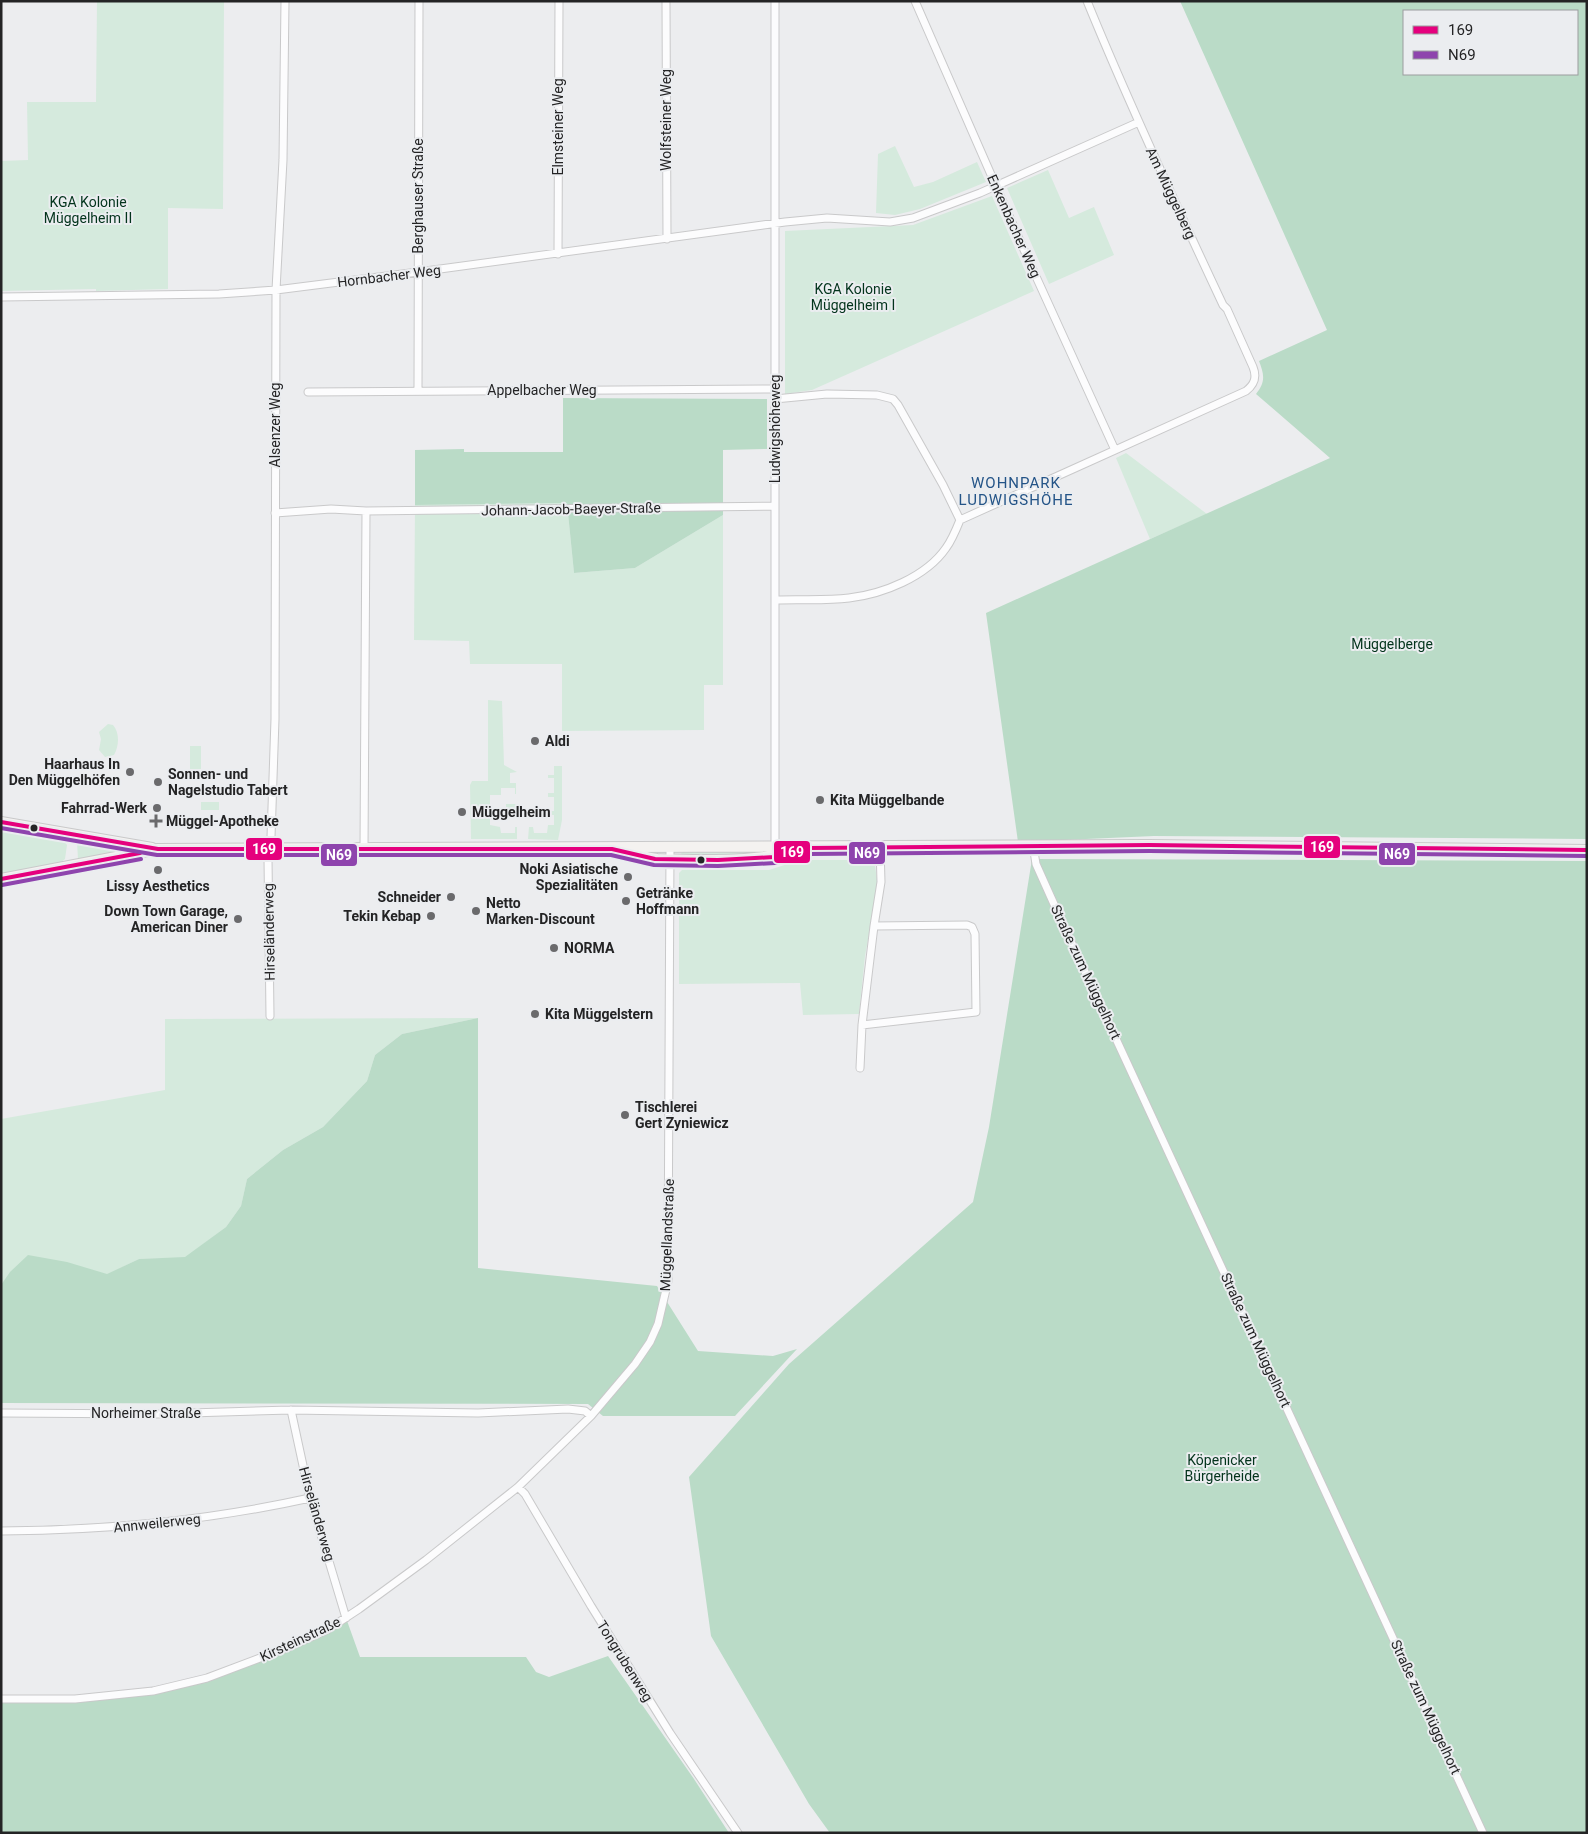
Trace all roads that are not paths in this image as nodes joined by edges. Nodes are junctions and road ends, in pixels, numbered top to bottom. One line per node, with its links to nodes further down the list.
1 (285, 1): 14 (street, Alsenzer Weg)
2 (419, 1): 13 (street, Berghauser Straße)
3 (559, 1): 12 (street, Elmsteiner Weg)
4 (666, 1): 11 (street, Wolfsteiner Weg)
5 (775, 1): 10 (street, Ludwigshöheweg)
6 (915, 1): 9 (street, Enkenbacher Weg)
7 (1087, 1): 8 (street, Am Müggelberg)
8 (1139, 122): 9 (street, Hornbacher Weg); 20 (street, Am Müggelberg)
9 (996, 186): 10 (street, Hornbacher Weg); 20 (street, Enkenbacher Weg)
10 (775, 225): 11 (street, Hornbacher Weg); 16 (street, Ludwigshöheweg)
11 (667, 239): 12 (street, Hornbacher Weg)
12 (558, 254): 13 (street, Hornbacher Weg)
13 (418, 272): 14 (street, Hornbacher Weg); 17 (street, Berghauser Straße)
14 (276, 290): 15 (street, Hornbacher Weg); 23 (street, Alsenzer Weg)
15 (1, 297)
16 (775, 389): 17 (street, Appelbacher Weg); 19 (street, Ludwigshöheweg)
17 (418, 390): 18 (street, Appelbacher Weg)
18 (308, 392)
19 (776, 399): 21 (street, Ludwigshöheweg); 24 (street)
20 (1115, 450): 24 (street)
21 (775, 506): 22 (street, Johann-Jacob-Baeyer-Straße); 25 (street, Ludwigshöheweg)
22 (366, 512): 23 (street, Johann-Jacob-Baeyer-Straße); 33 (street)
23 (275, 513): 32 (street, Alsenzer Weg)
24 (960, 520): 25 (street)
25 (776, 600): 35 (street, Ludwigshöheweg)
26 (1, 822): 31 (main road)
27 (1033, 845): 29 (main road); 34 (main road); 51 (street, Straße zum Müggelhort)
28 (670, 847): 30 (main road); 35 (main road); 36 (street, Müggellandstraße)
29 (880, 847): 35 (main road); 38 (street)
30 (612, 848): 33 (main road); 36 (main road)
31 (158, 849): 32 (main road); 37 (main road)
32 (269, 849): 33 (main road); 39 (street, Hirseländerweg)
33 (364, 849)
34 (1587, 850)
35 (774, 852): 36 (main road)
36 (670, 859): 44 (street, Müggellandstraße)
37 (1, 879)
38 (874, 926): 40 (street); 40 (street)
39 (270, 1016)
40 (862, 1024): 41 (street)
41 (860, 1068)
42 (291, 1410): 43 (street, Norheimer Straße); 44 (street); 46 (street, Hirseländerweg)
43 (1, 1413)
44 (591, 1416): 45 (street, Kirsteinstraße)
45 (518, 1487): 48 (street, Kirsteinstraße); 50 (street, Tongrubenweg)
46 (310, 1498): 47 (street, Annweilerweg); 48 (street, Hirseländerweg)
47 (1, 1531)
48 (346, 1618): 49 (street, Kirsteinstraße)
49 (1, 1699)
50 (738, 1833)
51 (1483, 1833)

